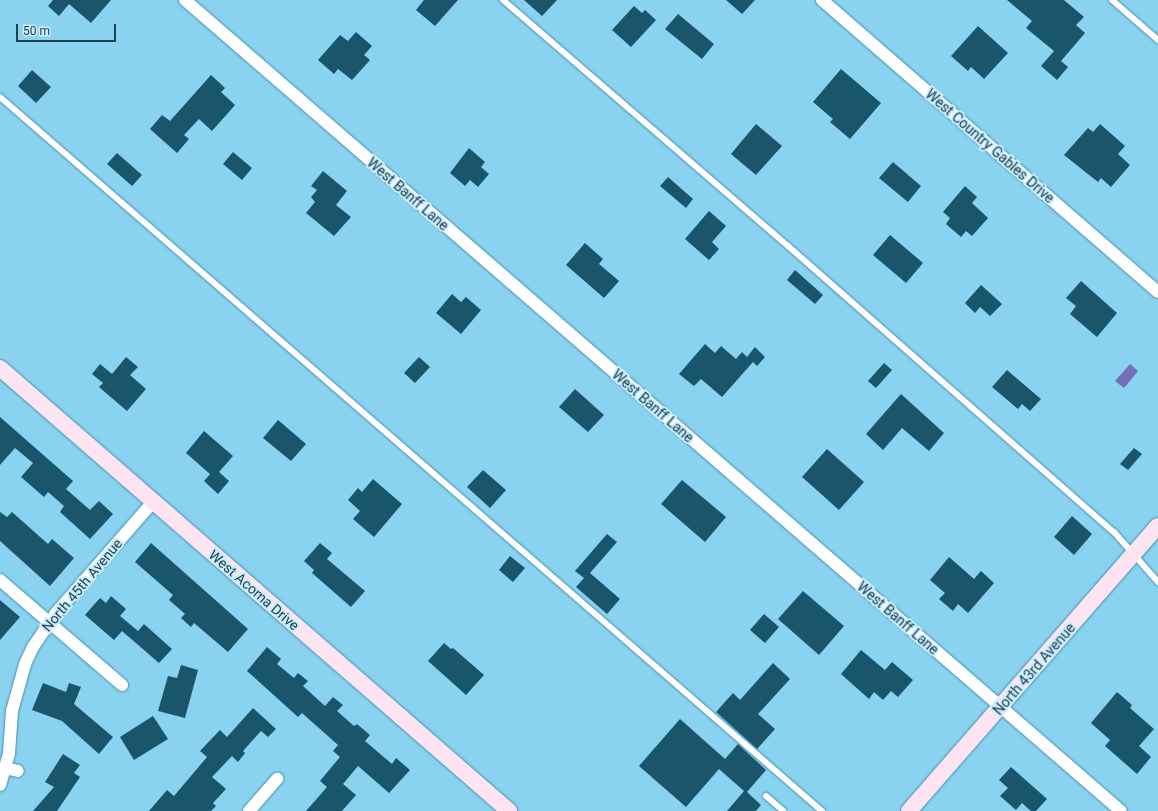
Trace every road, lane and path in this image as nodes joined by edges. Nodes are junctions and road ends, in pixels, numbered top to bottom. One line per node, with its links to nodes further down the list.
1 (185, 0): 16 (street, West Banff Lane)
2 (503, 0): 11 (lane)
3 (822, 0): 7 (street, West Country Gables Drive)
4 (1112, 0): 5 (lane)
5 (1158, 40)
6 (0, 97): 25 (lane)
7 (1158, 292)
8 (0, 368): 9 (street, West Acoma Drive)
9 (153, 502): 14 (street, North 45th Avenue); 23 (street, West Acoma Drive)
10 (1158, 526): 11 (street, North 43rd Avenue)
11 (1133, 555): 13 (lane); 16 (street, North 43rd Avenue)
12 (0, 580): 14 (street)
13 (1158, 582)
14 (48, 622): 15 (street); 17 (street, North 45th Avenue)
15 (122, 685)
16 (1000, 707): 26 (street, North 43rd Avenue); 27 (street, West Banff Lane)
17 (5, 768): 18 (street); 20 (street, North 45th Avenue)
18 (18, 771)
19 (277, 779): 22 (street)
20 (0, 785)
21 (766, 796): 24 (lane)
22 (249, 811)
23 (509, 811)
24 (783, 811)
25 (822, 811)
26 (909, 811)
27 (1122, 811)

